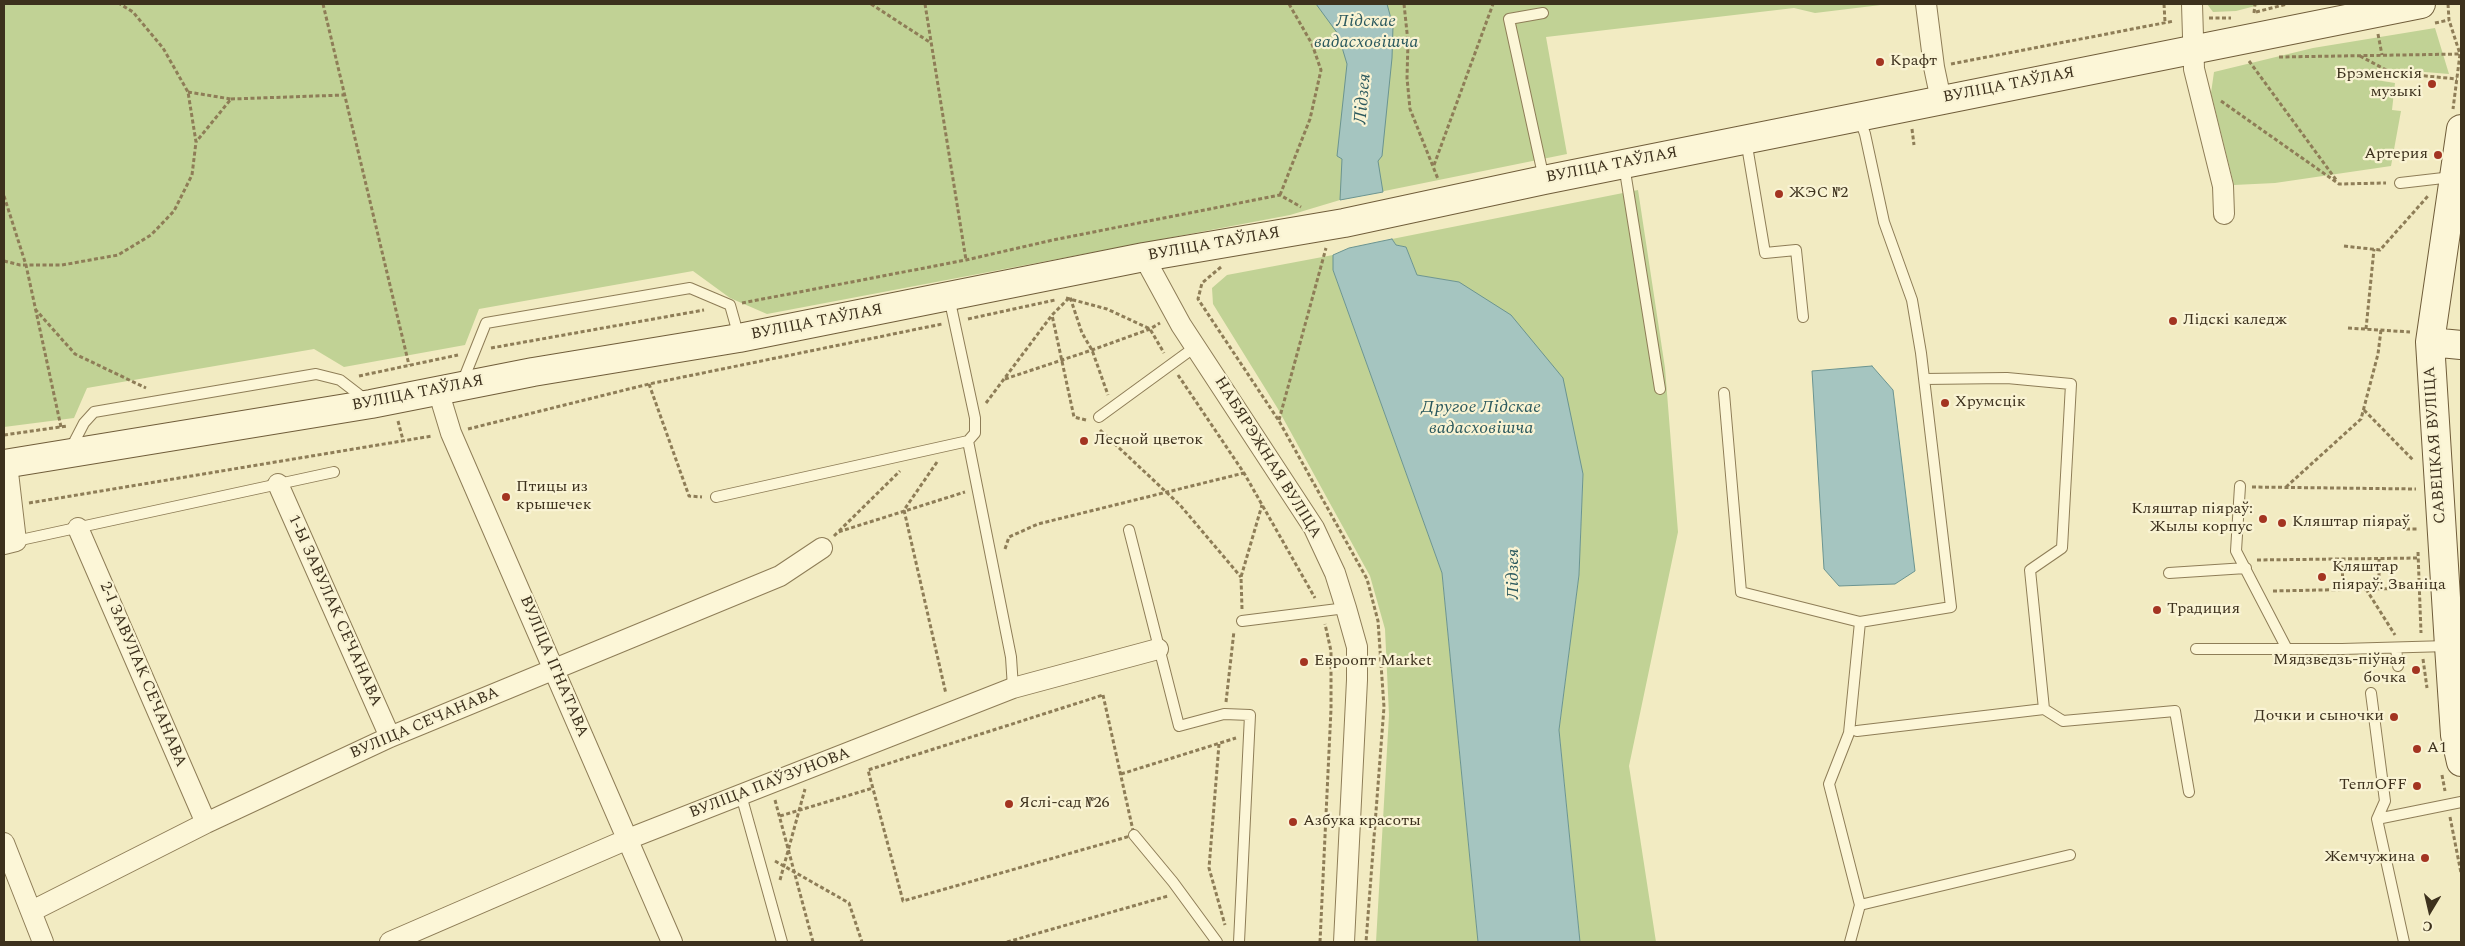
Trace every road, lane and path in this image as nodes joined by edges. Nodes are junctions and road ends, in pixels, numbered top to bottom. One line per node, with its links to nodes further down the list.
1 (120, 4): 26 (path)
2 (323, 4): 27 (path)
3 (871, 4): 17 (path)
4 (925, 4): 17 (path)
5 (1289, 4): 41 (path)
6 (1404, 4): 35 (path)
7 (1493, 4): 35 (path)
8 (1926, 4): 29 (street)
9 (2164, 4): 15 (path)
10 (2192, 4): 18 (street)
11 (2255, 4): 14 (path)
12 (2421, 4): 18 (main road, ВУЛІЦА ТАЎЛАЯ)
13 (1543, 13): 37 (lane)
14 (2254, 13)
15 (2165, 22)
16 (2378, 34): 19 (path)
17 (931, 43): 49 (path)
18 (2193, 49): 25 (street); 29 (main road, ВУЛІЦА ТАЎЛАЯ)
19 (2382, 55)
20 (2360, 56): 23 (path)
21 (2247, 58): 40 (path)
22 (2384, 72): 23 (path)
23 (2393, 73): 24 (path)
24 (2457, 80)
25 (2198, 85): 40 (path); 44 (street)
26 (188, 92): 28 (path); 33 (path)
27 (344, 95): 28 (path); 69 (path)
28 (231, 98): 33 (path)
29 (1941, 100): 30 (main road, ВУЛІЦА ТАЎЛАЯ)
30 (1858, 116): 32 (main road, ВУЛІЦА ТАЎЛАЯ); 73 (lane)
31 (2461, 130): 36 (main road, САВЕЦКАЯ ВУЛІЦА)
32 (1746, 139): 34 (main road, ВУЛІЦА ТАЎЛАЯ); 56 (lane)
33 (196, 142): 51 (path)
34 (1624, 164): 37 (main road, ВУЛІЦА ТАЎЛАЯ); 77 (lane)
35 (1434, 165): 38 (path)
36 (2448, 177): 39 (lane); 47 (path); 62 (main road, САВЕЦКАЯ ВУЛІЦА)
37 (1544, 180): 48 (main road, ВУЛІЦА ТАЎЛАЯ)
38 (1439, 181)
39 (2400, 183): 40 (path)
40 (2339, 184)
41 (1280, 195): 43 (path); 49 (path)
42 (4, 196): 51 (path)
43 (1305, 210)
44 (2224, 214)
45 (2344, 246): 47 (path)
46 (1325, 248): 85 (path)
47 (2374, 250): 60 (path)
48 (1144, 257): 52 (main road, ВУЛІЦА ТАЎЛАЯ); 65 (street, НАБЯРЭЖНАЯ ВУЛІЦА)
49 (966, 260): 53 (path)
50 (4, 261): 51 (path)
51 (26, 265): 54 (path)
52 (949, 296): 63 (main road, ВУЛІЦА ТАЎЛАЯ); 84 (lane)
53 (730, 305): 63 (lane); 67 (path); 67 (lane)
54 (35, 308): 79 (path); 88 (path)
55 (1052, 315): 66 (path); 68 (path); 72 (path)
56 (1803, 317)
57 (1163, 321): 59 (path)
58 (2348, 328): 60 (path)
59 (1150, 329): 66 (path); 70 (path)
60 (2366, 329): 61 (path)
61 (2381, 330): 62 (path); 82 (path)
62 (2422, 337): 64 (main road); 132 (main road, САВЕЦКАЯ ВУЛІЦА)
63 (739, 338): 76 (main road, ВУЛІЦА ТАЎЛАЯ)
64 (2461, 345)
65 (1195, 347): 70 (lane); 128 (street, НАБЯРЭЖНАЯ ВУЛІЦА)
66 (1092, 350): 68 (path); 81 (path)
67 (475, 351): 69 (path); 76 (lane)
68 (1061, 361): 72 (path); 83 (path)
69 (410, 365): 74 (path)
70 (1171, 365): 81 (lane); 98 (path)
71 (742, 367): 75 (path)
72 (1004, 379): 84 (path)
73 (1924, 379): 131 (lane); 141 (lane)
74 (340, 380): 79 (lane); 80 (lane)
75 (649, 384): 89 (path); 105 (path)
76 (449, 388): 80 (main road, ВУЛІЦА ТАЎЛАЯ); 89 (street, ВУЛІЦА ІГНАТАВА)
77 (1660, 389)
78 (1724, 392): 131 (lane)
79 (169, 399): 87 (lane)
80 (371, 404): 94 (main road, ВУЛІЦА ТАЎЛАЯ)
81 (1113, 407): 86 (lane)
82 (2363, 410): 95 (path); 101 (path)
83 (1074, 417)
84 (975, 418): 91 (lane)
85 (1279, 421)
86 (1098, 422): 104 (path)
87 (84, 424): 88 (path); 94 (lane)
88 (61, 427): 90 (path)
89 (451, 433): 107 (path); 138 (street, ВУЛІЦА ІГНАТАВА)
90 (4, 435)
91 (968, 441): 92 (lane); 102 (lane)
92 (948, 445): 93 (lane); 108 (path)
93 (918, 452): 105 (lane); 113 (path)
94 (69, 453): 96 (main road, ВУЛІЦА ТАЎЛАЯ)
95 (2416, 463)
96 (5, 464): 107 (street)
97 (334, 472): 99 (lane)
98 (1244, 473): 104 (path); 106 (path)
99 (278, 484): 109 (lane); 147 (street, 1-Ы ЗАВУЛАК СЕЧАНАВА)
100 (2240, 486): 101 (path); 119 (lane)
101 (2286, 487): 103 (path)
102 (978, 488): 108 (path); 122 (lane)
103 (2416, 489)
104 (1164, 492): 121 (path); 122 (path)
105 (716, 497)
106 (1262, 505): 121 (path); 129 (path)
107 (12, 506): 114 (street)
108 (904, 510): 113 (path); 142 (path)
109 (78, 528): 114 (lane); 158 (street, 2-І ЗАВУЛАК СЕЧАНАВА)
110 (2406, 529): 111 (path)
111 (2418, 529)
112 (1129, 530): 134 (lane)
113 (838, 532): 115 (path)
114 (10, 542)
115 (822, 548): 138 (street, ВУЛІЦА СЕЧАНАВА)
116 (2418, 558): 118 (path)
117 (2342, 559): 118 (path); 119 (path); 126 (path)
118 (2379, 559): 125 (path)
119 (2244, 564): 120 (lane); 127 (lane)
120 (2169, 573)
121 (1241, 577): 130 (path)
122 (996, 580): 139 (lane)
123 (2419, 588): 125 (path)
124 (2366, 589): 125 (path); 126 (path); 133 (path)
125 (2379, 589)
126 (2343, 590): 127 (path)
127 (2258, 592): 136 (lane)
128 (1346, 608): 129 (lane); 182 (street, НАБЯРЭЖНАЯ ВУЛІЦА)
129 (1322, 611): 130 (lane); 181 (path)
130 (1242, 621): 143 (path)
131 (1860, 622): 168 (lane)
132 (2449, 646): 133 (lane); 146 (main road, САВЕЦКАЯ ВУЛІЦА)
133 (2400, 648): 136 (lane); 137 (lane)
134 (1158, 649): 139 (street, ВУЛІЦА ПАЎЗУНОВА); 143 (lane)
135 (2196, 649): 136 (lane)
136 (2287, 649)
137 (2398, 666)
138 (554, 670): 147 (street, ВУЛІЦА СЕЧАНАВА); 160 (street, ВУЛІЦА ІГНАТАВА)
139 (1013, 688): 142 (street, ВУЛІЦА ПАЎЗУНОВА)
140 (2371, 692): 157 (lane)
141 (2044, 708): 144 (lane); 153 (lane)
142 (950, 713): 150 (street, ВУЛІЦА ПАЎЗУНОВА)
143 (1224, 714): 145 (lane)
144 (1857, 731)
145 (1249, 734): 148 (path); 180 (lane)
146 (2458, 735): 149 (main road, САВЕЦКАЯ ВУЛІЦА)
147 (390, 737): 158 (street, ВУЛІЦА СЕЧАНАВА)
148 (1219, 744): 151 (path); 171 (path)
149 (2461, 762)
150 (810, 768): 154 (street, ВУЛІЦА ПАЎЗУНОВА); 156 (path)
151 (1120, 774): 152 (path); 159 (path)
152 (873, 788): 156 (path); 159 (path)
153 (2188, 792)
154 (741, 795): 160 (street, ВУЛІЦА ПАЎЗУНОВА); 163 (lane)
155 (2461, 802): 157 (lane)
156 (799, 811): 162 (path); 162 (path)
157 (2377, 819): 184 (lane)
158 (206, 822): 170 (street, ВУЛІЦА СЕЧАНАВА)
159 (1134, 835): 167 (lane)
160 (628, 839): 173 (street, ВУЛІЦА ПАЎЗУНОВА); 174 (street, ВУЛІЦА ІГНАТАВА)
161 (4, 843): 170 (street)
162 (788, 848): 165 (path); 166 (path)
163 (756, 852): 165 (path); 169 (lane)
164 (2070, 855): 168 (lane)
165 (784, 866): 166 (path); 169 (path)
166 (795, 872): 176 (path); 177 (path)
167 (1180, 892): 178 (path); 179 (lane)
168 (1860, 905): 183 (lane)
169 (772, 907): 175 (lane)
170 (32, 911): 172 (street)
171 (1227, 933)
172 (43, 942)
173 (390, 942)
174 (672, 942)
175 (782, 942)
176 (813, 942)
177 (862, 942)
178 (1007, 942)
179 (1217, 942)
180 (1239, 942)
181 (1320, 942)
182 (1344, 942)
183 (1850, 942)
184 (2404, 942)

